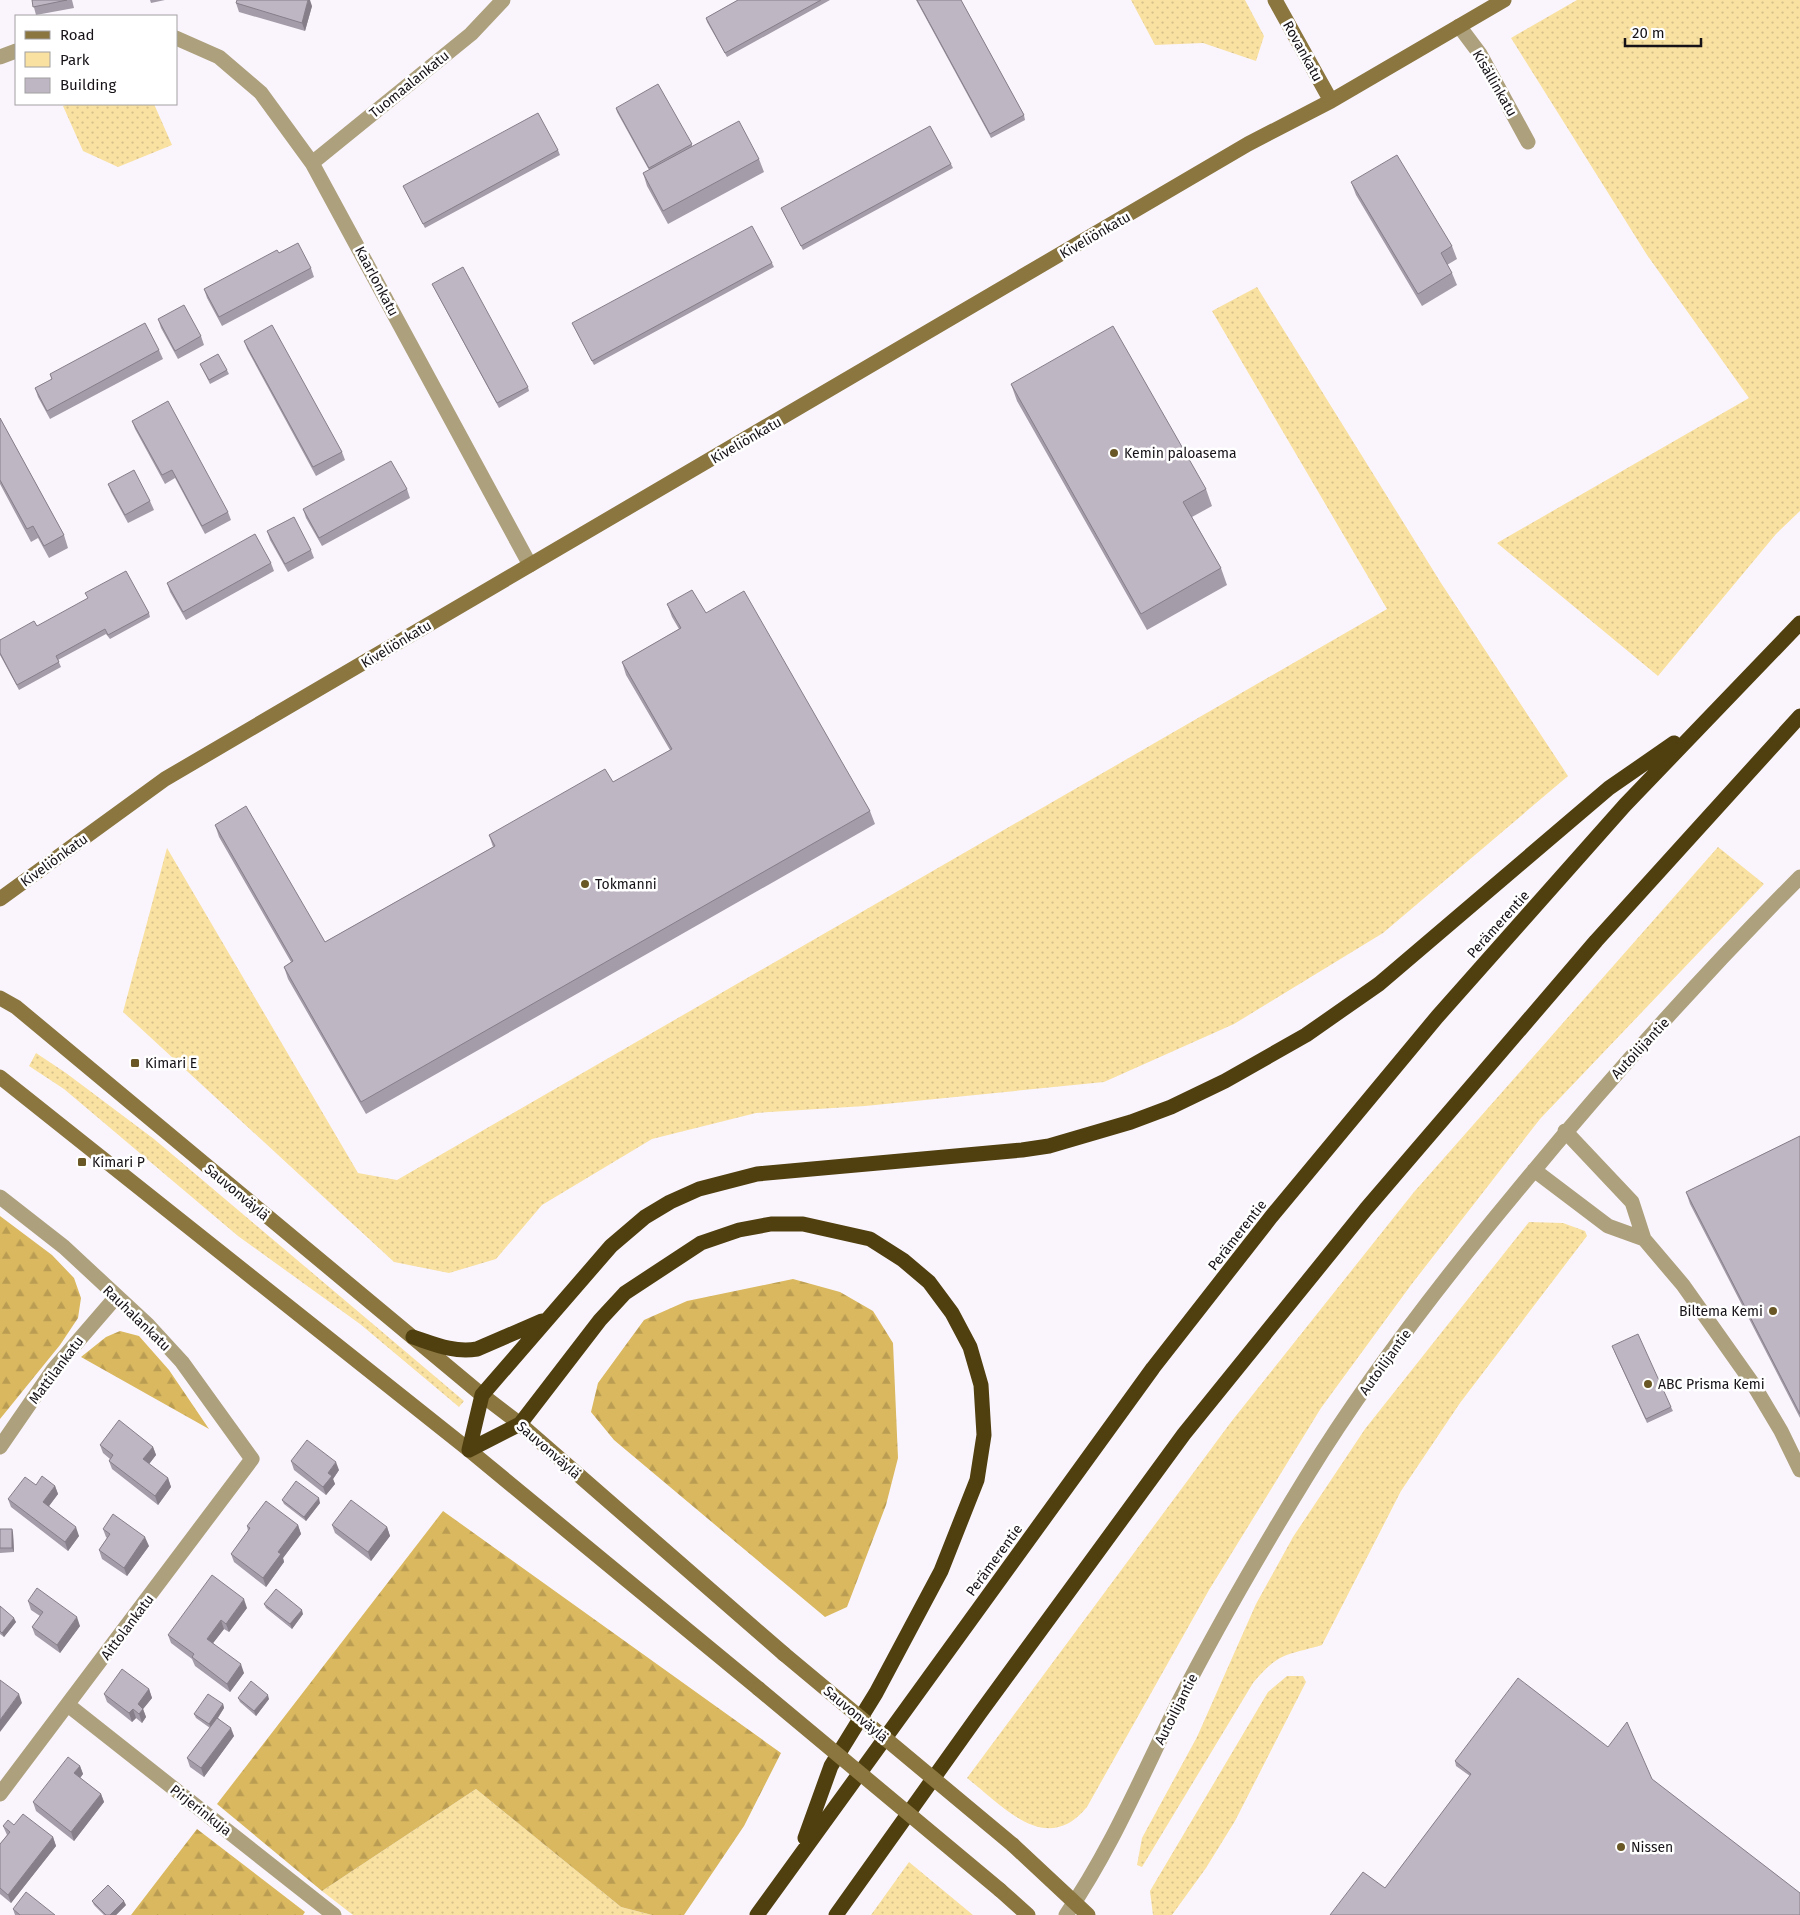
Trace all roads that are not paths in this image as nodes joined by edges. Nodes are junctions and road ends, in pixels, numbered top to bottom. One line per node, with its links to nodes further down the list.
1 (503, 0): 10 (street, Tuomaalankatu)
2 (1275, 0): 8 (main road, Rovankatu)
3 (1504, 0): 4 (main road, Kiveliönkatu)
4 (1459, 26): 8 (main road, Kiveliönkatu); 9 (street, Kisällinkatu)
5 (178, 39): 10 (street, Kaarlonkatu)
6 (15, 51): 7 (street)
7 (0, 57)
8 (1331, 101): 11 (main road, Kiveliönkatu)
9 (1528, 142)
10 (312, 163): 11 (street, Kaarlonkatu)
11 (530, 565): 16 (main road, Kiveliönkatu)
12 (1800, 623): 14 (highway, Perämerentie)
13 (1800, 716): 38 (highway)
14 (1698, 727): 24 (highway); 34 (highway, Perämerentie)
15 (1800, 877): 19 (street, Autoilijantie)
16 (0, 899)
17 (0, 998): 25 (main road, Sauvonväylä)
18 (0, 1077): 29 (main road)
19 (1564, 1131): 20 (street, Autoilijantie); 22 (street)
20 (1534, 1170): 22 (street); 35 (street, Autoilijantie)
21 (0, 1197): 23 (street, Rauhalankatu)
22 (1644, 1238): 31 (street)
23 (116, 1297): 28 (street, Mattilankatu); 30 (street, Rauhalankatu)
24 (546, 1319): 25 (highway); 26 (highway)
25 (413, 1337): 26 (main road, Sauvonväylä)
26 (482, 1394): 27 (main road, Sauvonväylä); 29 (highway)
27 (520, 1424): 29 (highway); 34 (highway); 35 (main road, Sauvonväylä, bridge)
28 (0, 1447)
29 (469, 1450): 39 (main road, bridge)
30 (252, 1460): 32 (street, Aittolankatu)
31 (1800, 1470)
32 (68, 1705): 33 (street, Aittolankatu); 36 (street, Pirjerinkuja)
33 (0, 1794)
34 (799, 1856): 37 (highway, Perämerentie)
35 (1070, 1909): 40 (main road, Sauvonväylä)
36 (334, 1915)
37 (757, 1915)
38 (836, 1915)
39 (1028, 1915)
40 (1088, 1915)

